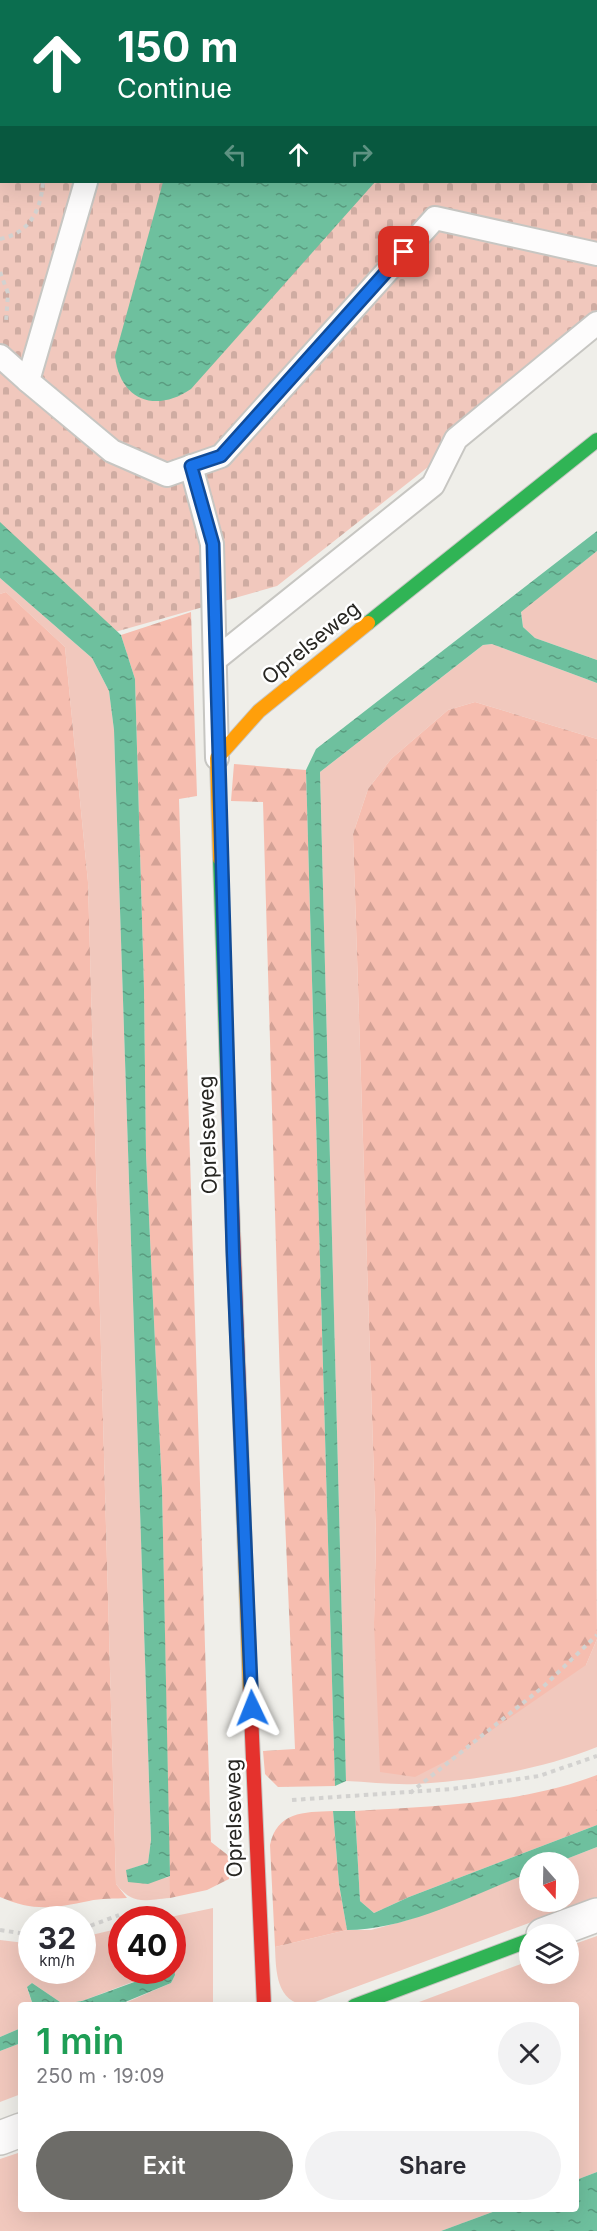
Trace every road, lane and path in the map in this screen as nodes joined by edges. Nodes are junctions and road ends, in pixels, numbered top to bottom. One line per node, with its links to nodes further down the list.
1 (43, 183): 3 (path)
2 (86, 183): 9 (lane)
3 (0, 239)
4 (597, 254): 11 (lane)
5 (0, 272): 7 (path)
6 (597, 323): 12 (lane)
7 (0, 330)
8 (0, 356): 9 (lane)
9 (28, 381): 11 (lane)
10 (597, 440): 13 (street, Oprelseweg)
11 (191, 466): 12 (lane)
12 (216, 659): 13 (lane)
13 (217, 758): 17 (street, Oprelseweg)
14 (597, 1635): 16 (path)
15 (597, 1756): 16 (path)
16 (409, 1794): 17 (path)
17 (255, 1804): 23 (street, Oprelseweg)
18 (597, 1915): 19 (street)
19 (573, 1924)
20 (0, 1930): 21 (path)
21 (18, 1933)
22 (519, 1944): 24 (street)
23 (264, 2002)
24 (365, 2002)
25 (18, 2131): 26 (street)
26 (0, 2138)

